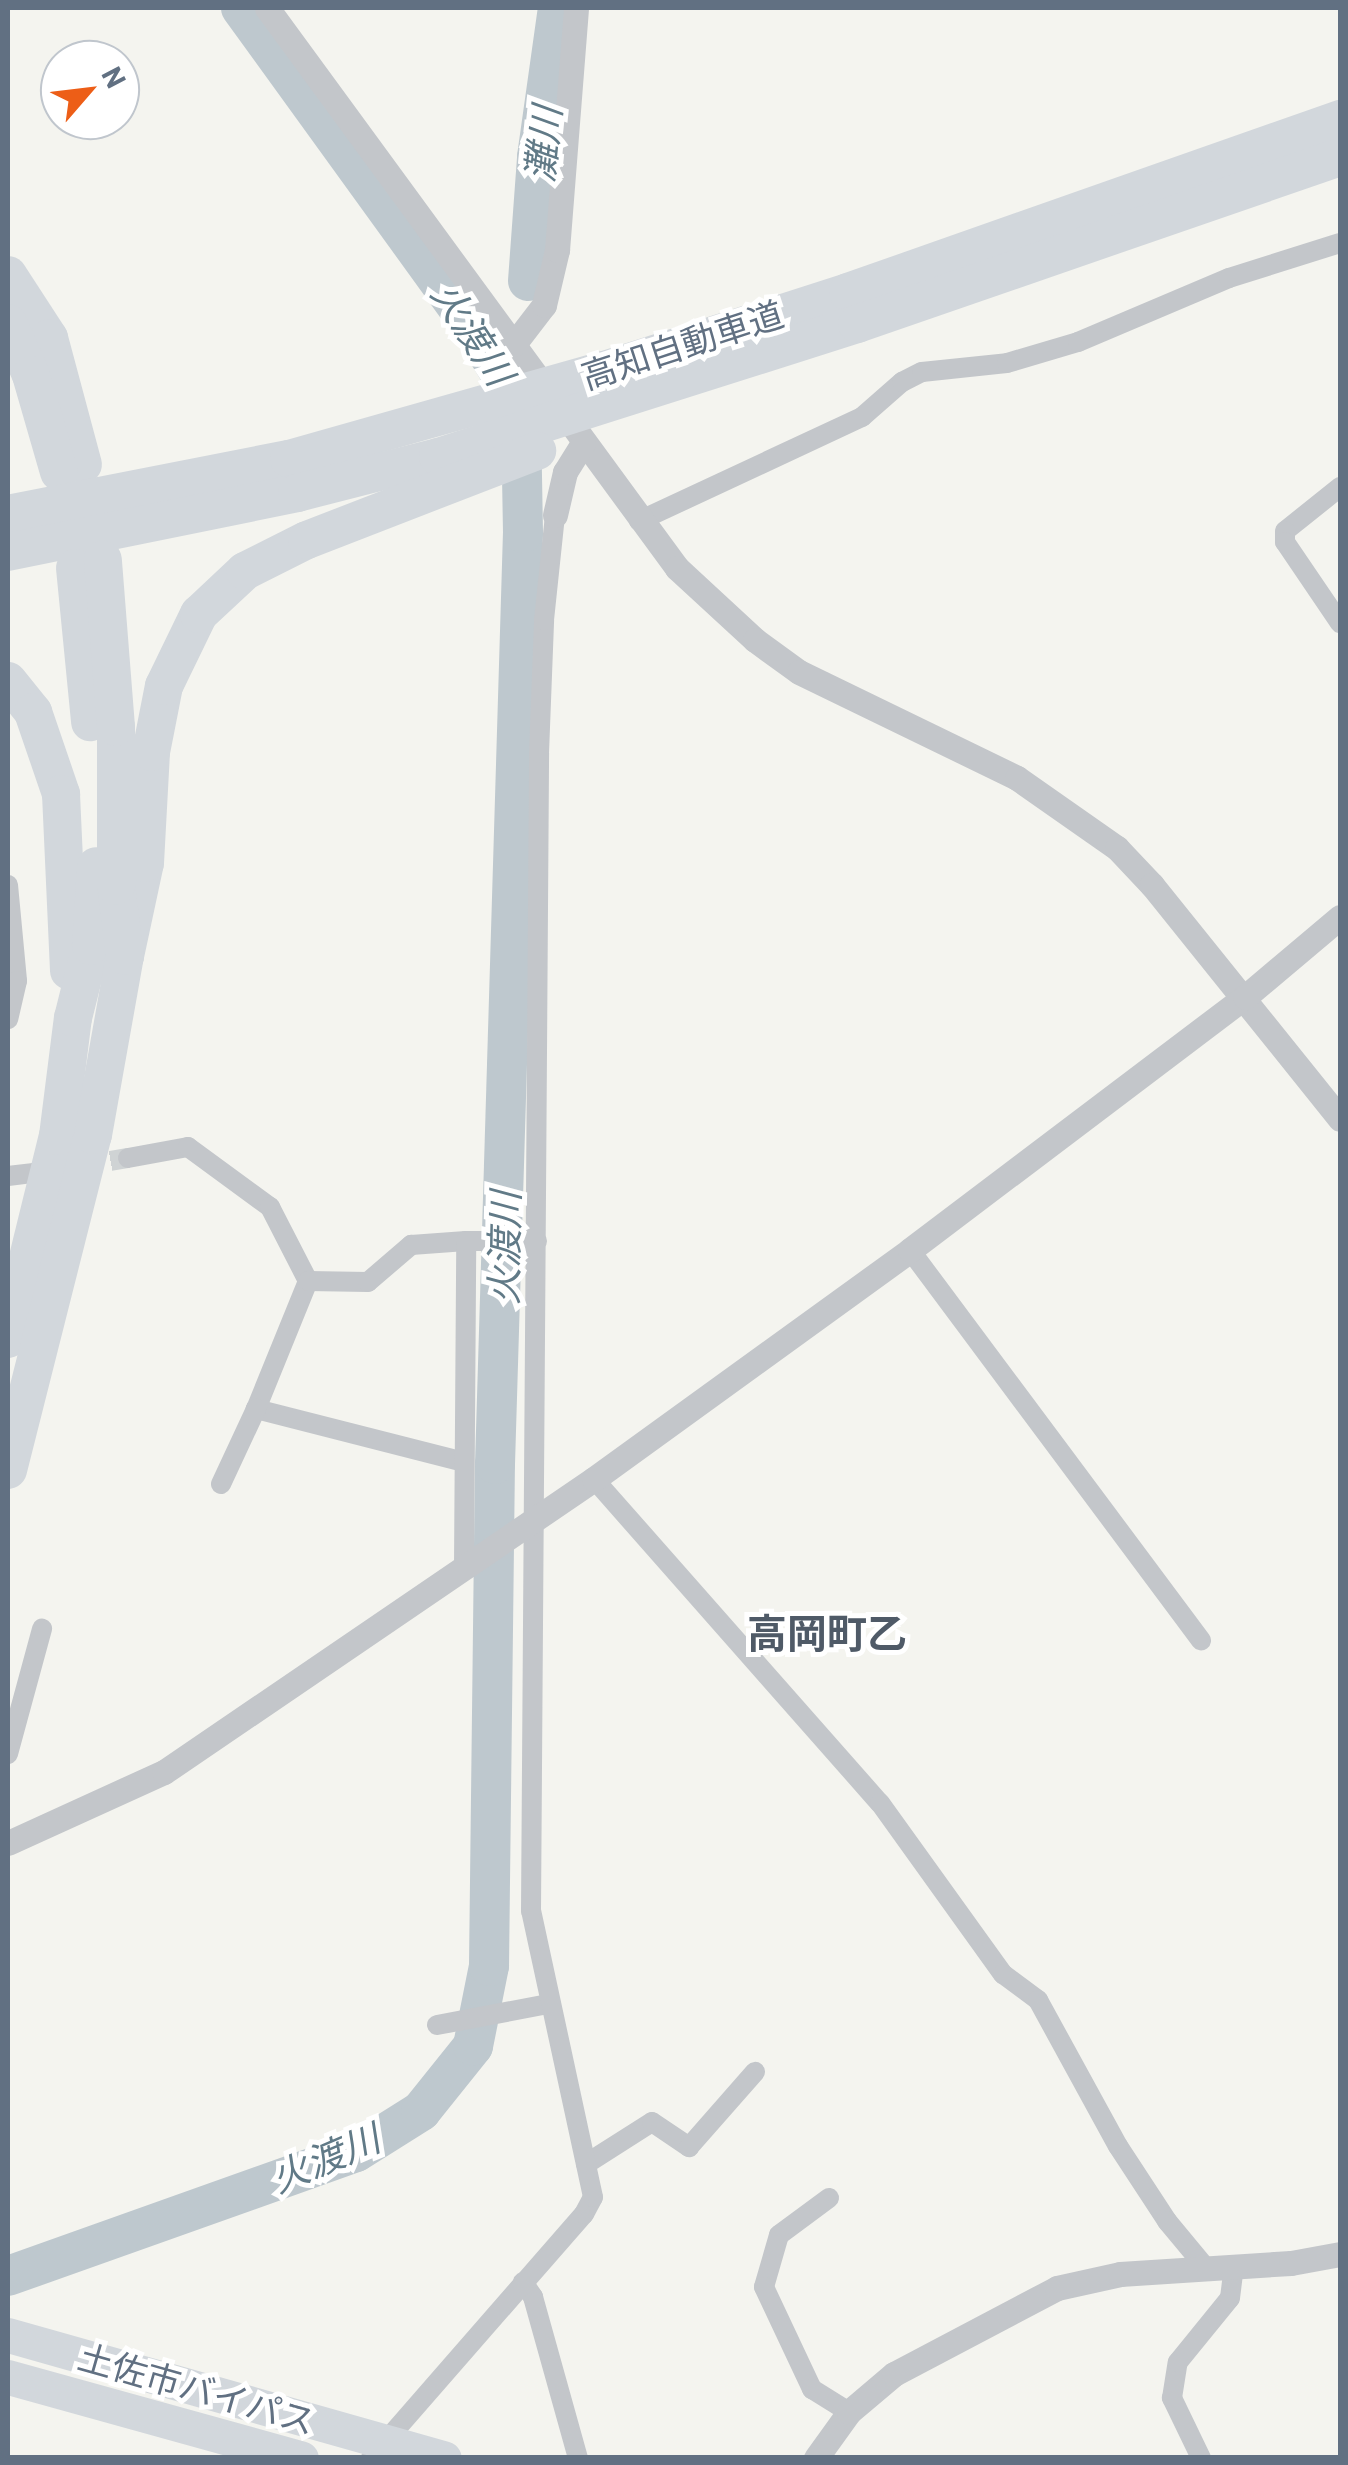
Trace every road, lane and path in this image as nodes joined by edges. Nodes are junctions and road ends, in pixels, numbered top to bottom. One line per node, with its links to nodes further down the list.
1 (267, 8): 8 (street)
2 (576, 8): 8 (street)
3 (1340, 119): 9 (highway, 高知自動車道)
4 (1340, 158): 9 (highway)
5 (1340, 243): 17 (street)
6 (8, 275): 7 (highway)
7 (8, 323)
8 (514, 344): 10 (street)
9 (614, 397): 11 (highway); 11 (highway, 高知自動車道)
10 (583, 443): 16 (street); 17 (street)
11 (435, 455): 13 (highway, 高知自動車道); 18 (highway, 高知自動車道); 23 (highway)
12 (1340, 488): 19 (street)
13 (119, 493): 14 (highway); 15 (highway, 高知自動車道)
14 (8, 499)
15 (8, 514)
16 (554, 516): 32 (street)
17 (639, 521): 24 (street)
18 (8, 552)
19 (1340, 624)
20 (8, 681): 26 (highway)
21 (8, 885): 25 (street)
22 (1340, 917): 24 (street)
23 (125, 956): 26 (highway); 38 (highway)
24 (1244, 997): 27 (street); 33 (street)
25 (8, 1018)
26 (73, 1018): 35 (highway)
27 (1340, 1119)
28 (128, 1158): 34 (street)
29 (32, 1173): 30 (street)
30 (8, 1176)
31 (473, 1241): 32 (street); 34 (street); 37 (street)
32 (530, 1241): 41 (street)
33 (910, 1250): 39 (street); 44 (street)
34 (308, 1280): 36 (street)
35 (8, 1339)
36 (256, 1409): 37 (street); 40 (street)
37 (464, 1462): 42 (street)
38 (8, 1470)
39 (594, 1479): 41 (street); 54 (street)
40 (222, 1484)
41 (531, 1520): 42 (street); 47 (street)
42 (471, 1561): 46 (street)
43 (42, 1629): 45 (street)
44 (1201, 1641)
45 (8, 1754)
46 (8, 1842)
47 (548, 2004): 48 (street); 50 (street)
48 (437, 2025)
49 (755, 2072): 50 (street)
50 (586, 2164): 55 (street)
51 (829, 2198): 58 (street)
52 (1340, 2254): 53 (street)
53 (1234, 2266): 54 (street); 64 (street)
54 (1206, 2268): 58 (street)
55 (523, 2282): 59 (street); 62 (street)
56 (8, 2335): 59 (highway, 土佐市バイパス)
57 (8, 2377): 60 (highway, 土佐市バイパス)
58 (849, 2412): 63 (street)
59 (378, 2448): 61 (highway, 土佐市バイパス)
60 (301, 2458)
61 (444, 2458)
62 (578, 2458)
63 (816, 2458)
64 (1201, 2458)

